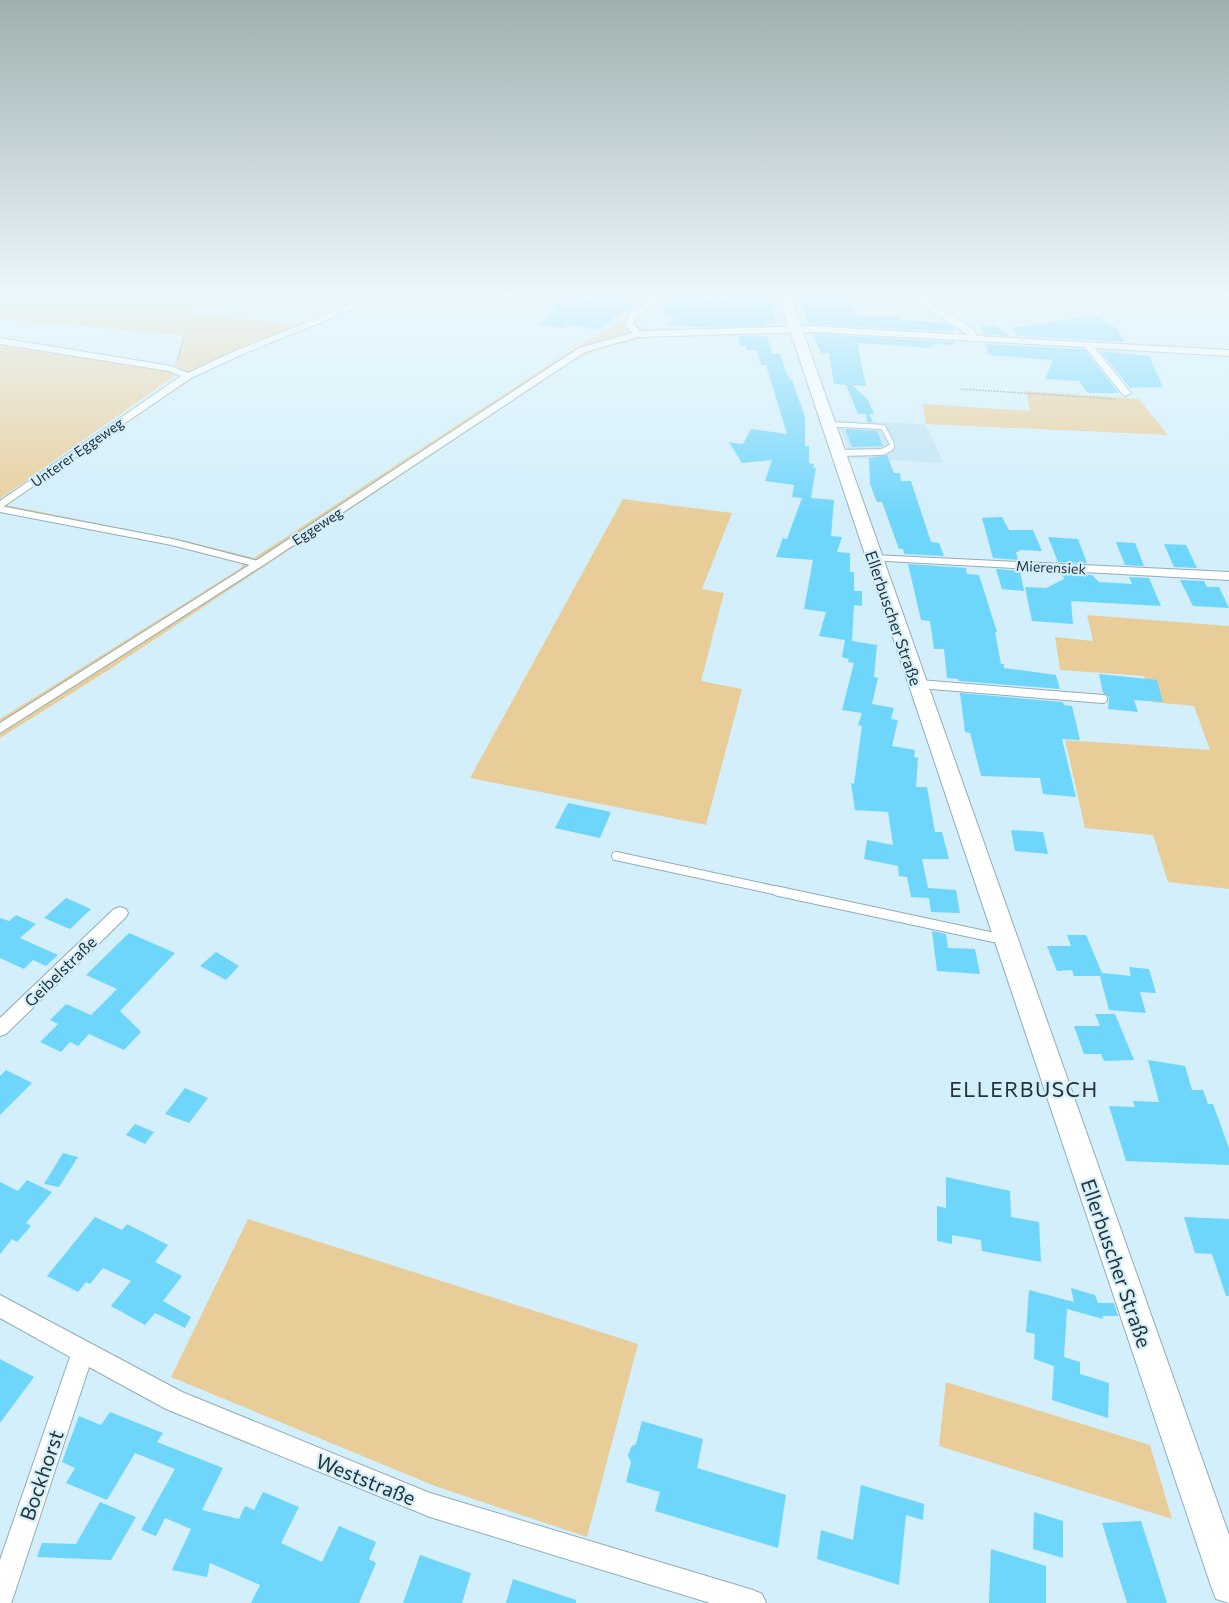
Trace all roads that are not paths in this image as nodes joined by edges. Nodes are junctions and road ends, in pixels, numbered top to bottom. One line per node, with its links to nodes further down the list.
1 (164, 370): 6 (street)
2 (201, 370): 6 (street, Unterer Eggeweg)
3 (552, 370): 12 (street, Eggeweg)
4 (809, 370): 8 (main road, Ellerbuscher Straße)
5 (1108, 370): 7 (street)
6 (188, 376): 10 (street, Unterer Eggeweg)
7 (1126, 393)
8 (827, 423): 9 (main road, Ellerbuscher Straße); 9 (lane)
9 (838, 453): 11 (main road, Ellerbuscher Straße)
10 (0, 508): 12 (lane)
11 (873, 558): 13 (street, Mierensiek); 14 (main road, Ellerbuscher Straße)
12 (258, 564): 16 (street, Eggeweg)
13 (1229, 576)
14 (917, 684): 15 (lane); 19 (main road, Ellerbuscher Straße)
15 (1103, 699)
16 (0, 729)
17 (615, 856): 19 (lane)
18 (120, 912): 20 (street, Geibelstraße)
19 (1006, 939): 23 (main road, Ellerbuscher Straße)
20 (0, 1029)
21 (0, 1306): 22 (street, Weststraße)
22 (83, 1352): 24 (street, Bockhorst); 25 (street, Weststraße)
23 (1229, 1586)
24 (0, 1598)
25 (753, 1603)

